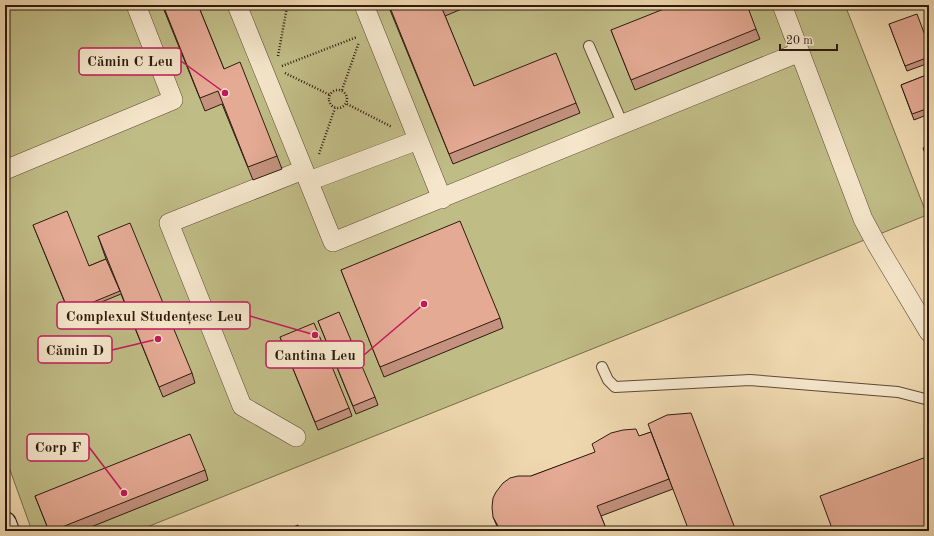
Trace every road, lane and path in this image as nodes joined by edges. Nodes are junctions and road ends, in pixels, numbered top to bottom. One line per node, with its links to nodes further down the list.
1 (136, 5): 17 (street)
2 (237, 5): 10 (street)
3 (283, 5): 7 (path)
4 (306, 5): 7 (path)
5 (364, 5): 16 (street)
6 (782, 5): 9 (street)
7 (287, 7): 10 (path)
8 (590, 46): 15 (lane)
9 (800, 52): 15 (street); 20 (street)
10 (270, 71): 11 (path); 12 (path); 18 (street)
11 (342, 90): 12 (path); 13 (path)
12 (330, 95): 14 (path)
13 (347, 104): 14 (path); 16 (path)
14 (335, 108): 18 (path)
15 (622, 125): 19 (street)
16 (418, 140): 18 (street); 19 (street)
17 (5, 170)
18 (306, 175): 19 (street); 23 (street)
19 (442, 198)
20 (929, 332)
21 (602, 367): 22 (lane)
22 (929, 400)
23 (296, 437)
24 (5, 523): 25 (main road)
25 (8, 531)

